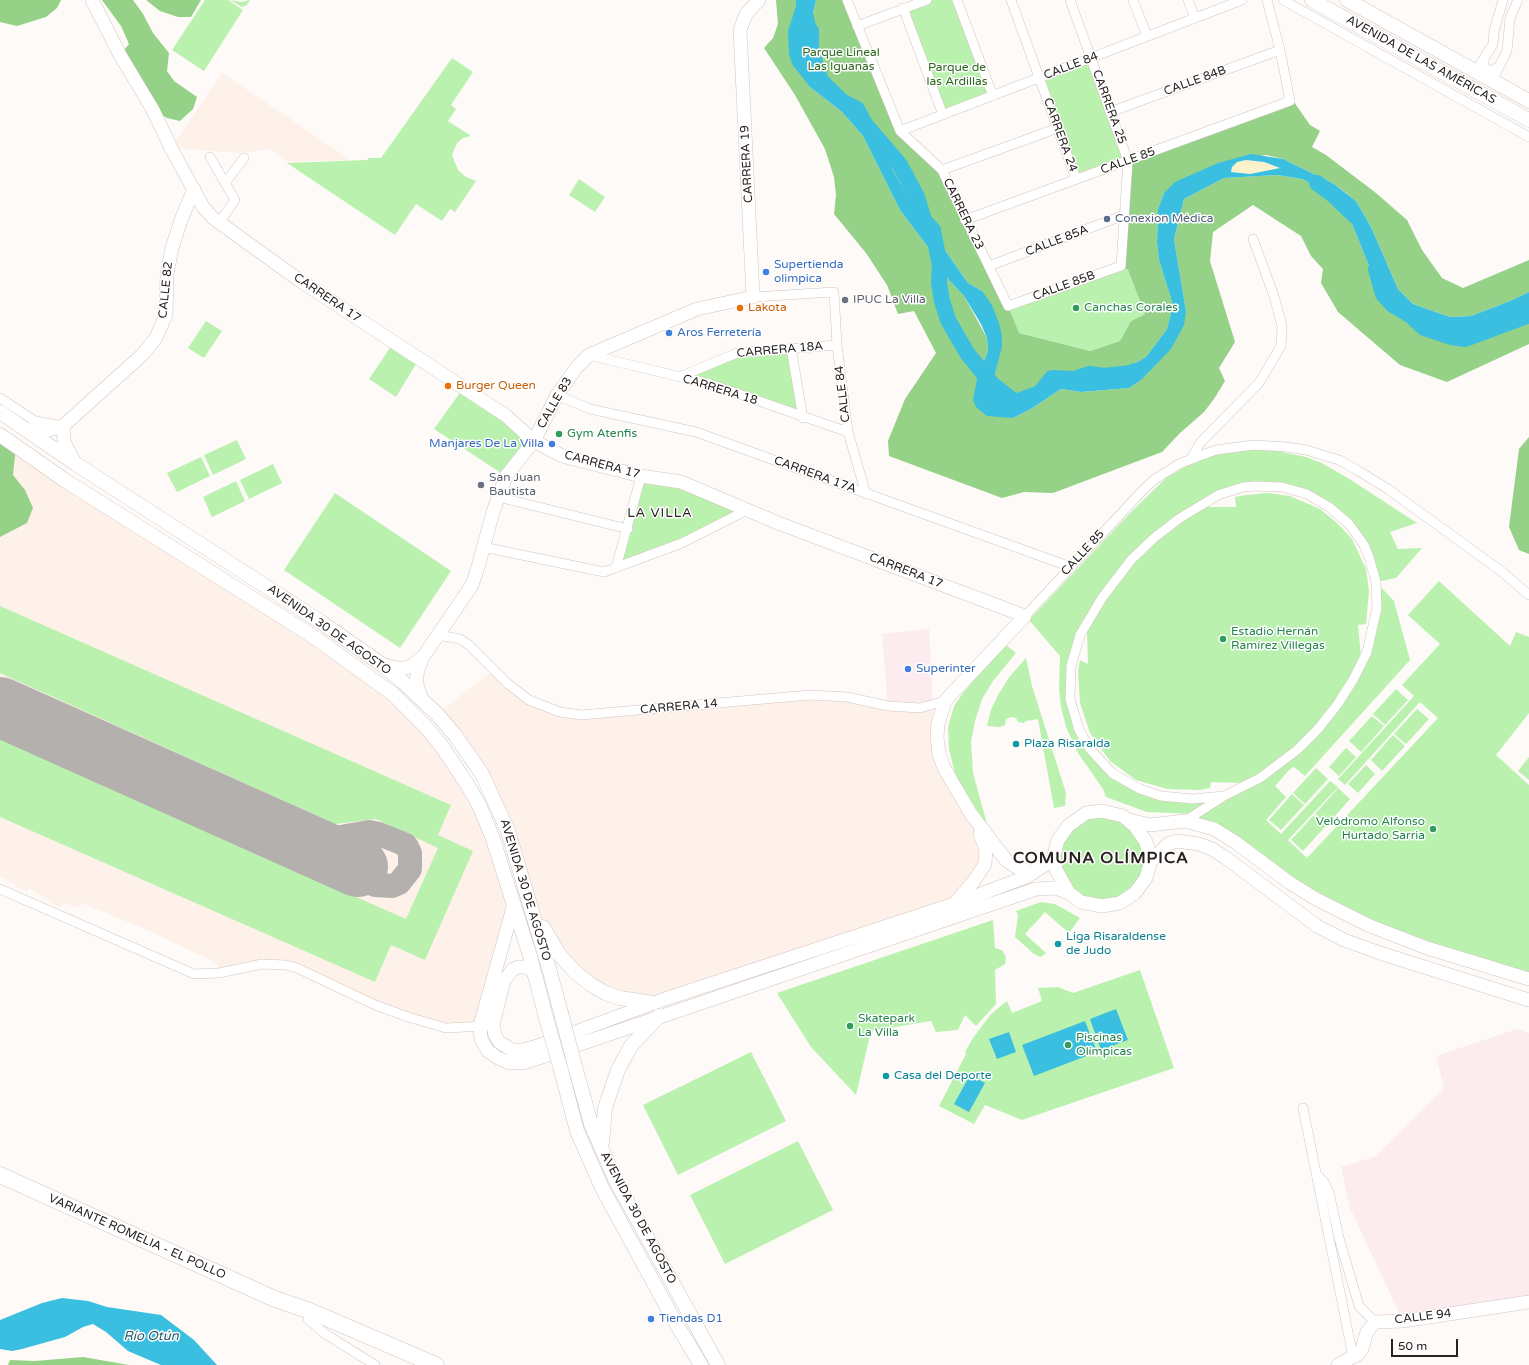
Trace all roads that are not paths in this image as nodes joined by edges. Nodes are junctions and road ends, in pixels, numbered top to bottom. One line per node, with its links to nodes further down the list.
1 (92, 0): 42 (street, CARRERA 17)
2 (759, 0): 50 (street, CARRERA 19)
3 (847, 0): 19 (street, CARRERA 23)
4 (927, 0): 17 (street)
5 (957, 0): 27 (street)
6 (1011, 0): 25 (street, CARRERA 24)
7 (1070, 0): 22 (street, CARRERA 25)
8 (1133, 0): 20 (street)
9 (1188, 0): 18 (street)
10 (1242, 0): 18 (street, CALLE 84)
11 (1267, 0): 21 (street)
12 (1283, 0): 30 (street)
13 (1312, 0): 24 (main road, AVENIDA DE LAS AMÉRICAS)
14 (1347, 0): 24 (main road, AVENIDA DE LAS AMÉRICAS)
15 (1503, 0): 24 (street)
16 (1518, 0): 23 (street)
17 (903, 8): 19 (street); 31 (street)
18 (1195, 18): 20 (street, CALLE 84)
19 (857, 26): 34 (street, CARRERA 23)
20 (1147, 36): 22 (street, CALLE 84)
21 (1280, 50): 29 (street, CALLE 84B); 38 (street, CALLE 85)
22 (1091, 58): 25 (street, CALLE 84); 29 (street, CARRERA 25)
23 (1499, 66): 24 (street); 26 (street)
24 (1479, 77): 26 (main road); 30 (street); 32 (main road, AVENIDA DE LAS AMÉRICAS)
25 (1040, 78): 27 (street, CALLE 84); 33 (street, CARRERA 24)
26 (1492, 81): 28 (main road, AVENIDA DE LAS AMÉRICAS)
27 (993, 96): 31 (street, CALLE 84)
28 (1529, 101)
29 (1110, 112): 38 (street, CARRERA 25)
30 (1485, 112): 35 (street)
31 (943, 115): 34 (street, CALLE 84)
32 (1529, 120)
33 (1058, 128): 39 (street); 40 (street, CARRERA 24)
34 (900, 131): 39 (street, CARRERA 23)
35 (1529, 137)
36 (210, 157): 41 (street)
37 (244, 158): 41 (street)
38 (1128, 161): 40 (street, CALLE 85); 43 (street, CARRERA 25)
39 (942, 170): 44 (street, CARRERA 23)
40 (1076, 179): 44 (street, CALLE 85)
41 (225, 183): 45 (street)
42 (194, 189): 45 (street, CARRERA 17); 60 (street, CALLE 82)
43 (1124, 215): 47 (street, CALLE 85A); 48 (street, CARRERA 25)
44 (965, 220): 47 (street, CARRERA 23)
45 (219, 223): 64 (street, CARRERA 17)
46 (1253, 239): 65 (street, CALLE 85)
47 (990, 266): 51 (street, CARRERA 23)
48 (1121, 266): 51 (street, CALLE 85B)
49 (834, 292): 50 (street, CALLE 83); 52 (street, CALLE 84)
50 (753, 297): 54 (street, CALLE 83)
51 (1008, 306)
52 (837, 345): 53 (street, CARRERA 18A); 62 (street, CALLE 84)
53 (792, 348): 55 (street, CARRERA 18A); 59 (street)
54 (589, 355): 55 (street, CARRERA 18); 56 (street, CALLE 83)
55 (679, 377): 59 (street, CARRERA 18)
56 (557, 395): 64 (street, CALLE 83); 68 (street, CARRERA 17A)
57 (0, 398): 60 (street)
58 (0, 412): 61 (main road, AVENIDA 30 DE AGOSTO)
59 (803, 418): 62 (street, CARRERA 18)
60 (63, 426): 61 (street, CALLE 82); 66 (street)
61 (25, 429): 66 (main road, AVENIDA 30 DE AGOSTO)
62 (848, 432): 68 (street, CALLE 84)
63 (0, 435): 94 (main road, AVENIDA 30 DE AGOSTO)
64 (534, 441): 67 (street, CARRERA 17); 69 (street, CALLE 83)
65 (1190, 459): 73 (street, CALLE 85); 75 (street)
66 (76, 464): 79 (main road, AVENIDA 30 DE AGOSTO)
67 (641, 476): 70 (street, CARRERA 17); 71 (street)
68 (866, 494): 73 (street, CARRERA 17A)
69 (498, 497): 71 (street); 72 (street, CALLE 83)
70 (747, 510): 74 (street); 76 (street, CARRERA 17)
71 (628, 529): 74 (street)
72 (483, 547): 74 (street); 77 (street, CALLE 83)
73 (1071, 567): 76 (street, CALLE 85)
74 (616, 568)
75 (1529, 595)
76 (1025, 616): 81 (street, CALLE 85)
77 (438, 635): 78 (street, CALLE 83); 81 (street, CARRERA 14)
78 (423, 657): 79 (street, CALLE 83); 80 (street, CALLE 83)
79 (380, 664): 80 (main road, AVENIDA 30 DE AGOSTO)
80 (422, 700): 93 (main road, AVENIDA 30 DE AGOSTO)
81 (944, 701): 84 (street)
82 (1224, 796): 82 (street); 83 (street)
83 (1204, 809): 86 (street); 87 (street)
84 (971, 814): 90 (street); 95 (street)
85 (1129, 820): 86 (street); 88 (street); 89 (street)
86 (1185, 822): 87 (street)
87 (1208, 827): 97 (street)
88 (1054, 859): 90 (street); 92 (street)
89 (1151, 861): 92 (street); 98 (street)
90 (1033, 873): 95 (street)
91 (0, 889): 101 (street)
92 (1068, 893): 99 (street)
93 (529, 898): 99 (main road); 103 (main road, AVENIDA 30 DE AGOSTO, bridge)
94 (514, 904): 96 (main road, AVENIDA 30 DE AGOSTO); 101 (street)
95 (954, 904): 99 (street)
96 (536, 976): 100 (street); 116 (main road, AVENIDA 30 DE AGOSTO, bridge)
97 (1529, 979)
98 (1529, 1000)
99 (656, 1009): 100 (street); 101 (street); 103 (main road)
100 (493, 1025): 101 (street)
101 (480, 1026)
102 (1303, 1108): 104 (street)
103 (602, 1149): 117 (main road, AVENIDA 30 DE AGOSTO)
104 (1316, 1173): 106 (street); 107 (street)
105 (0, 1175): 108 (highway, VARIANTE ROMELIA - EL POLLO)
106 (1339, 1238): 107 (street); 111 (street)
107 (1329, 1240): 112 (street)
108 (275, 1299): 110 (highway, VARIANTE ROMELIA - EL POLLO); 115 (highway, VARIANTE ROMELIA - EL POLLO)
109 (1529, 1302): 111 (street, CALLE 94)
110 (308, 1320): 113 (street); 114 (highway, VARIANTE ROMELIA - EL POLLO)
111 (1375, 1322): 112 (street)
112 (1353, 1357): 118 (street)
113 (376, 1365)
114 (410, 1365)
115 (436, 1365)
116 (701, 1365)
117 (718, 1365)
118 (1338, 1365)

